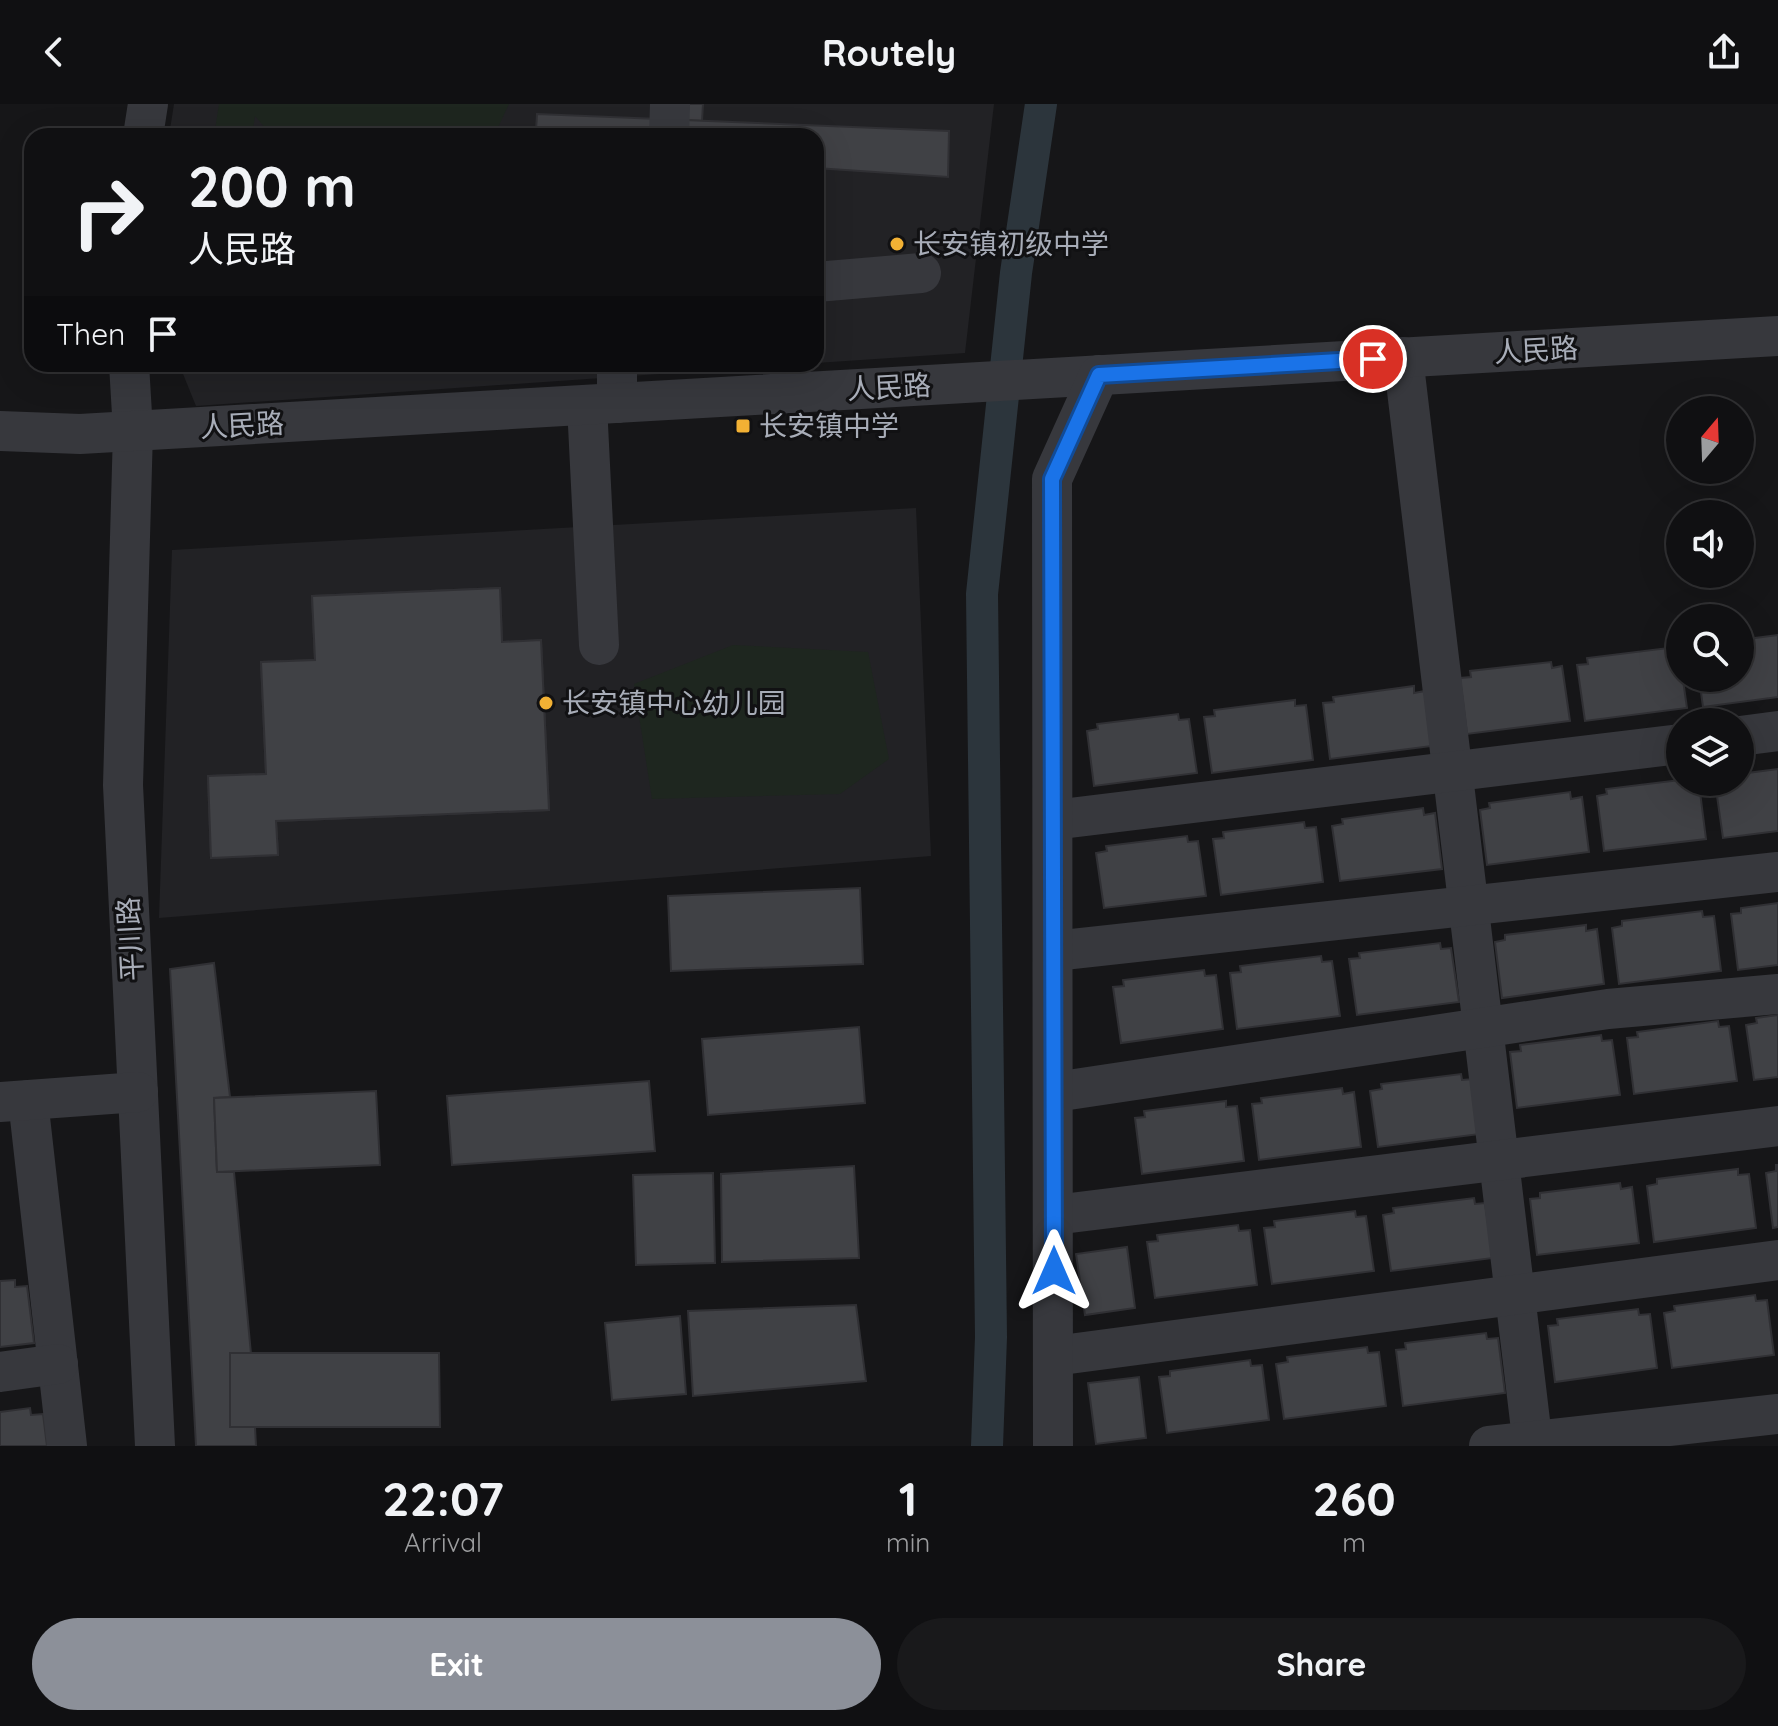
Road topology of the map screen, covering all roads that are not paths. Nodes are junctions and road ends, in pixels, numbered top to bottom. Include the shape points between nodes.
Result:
1 (148, 104) edge
2 (670, 104) edge
3 (144, 128) edge
4 (669, 128) edge
5 (921, 273) dead end
6 (824, 281) edge
7 (1778, 336) edge
8 (1403, 357) junction
9 (129, 372) edge
10 (614, 372) edge
11 (1089, 376) junction
12 (602, 404) junction
13 (0, 431) edge
14 (133, 431) junction
15 (599, 645) dead end
16 (1778, 731) edge
17 (1754, 734) edge
18 (1666, 746) edge
19 (1452, 771) junction
20 (1053, 820) junction
21 (1778, 872) edge
22 (1468, 905) junction
23 (1054, 951) junction
24 (1778, 994) edge
25 (1483, 1028) junction
26 (138, 1092) junction
27 (1055, 1092) junction
28 (14, 1101) edge
29 (1778, 1126) edge
30 (1499, 1161) junction
31 (1054, 1215) junction
32 (1778, 1260) edge
33 (1515, 1295) junction
34 (1054, 1356) junction
35 (58, 1364) junction
36 (0, 1372) edge
37 (1778, 1414) edge
38 (1532, 1444) edge
39 (67, 1446) edge
40 (155, 1446) edge
41 (1053, 1446) edge
42 (1489, 1446) edge

1 - 3 street
2 - 4 street
5 - 6 street
7 - 8 street, 人民路
8 - 11 street, 人民路
8 - 19 street
9 - 14 street, 平川路
10 - 12 street
11 - 12 street, 人民路
11 - 20 street via 1052,479
12 - 14 street, 人民路
12 - 15 street
13 - 14 street, 人民路
14 - 26 street, 平川路 via 123,785
16 - 17 street
18 - 19 street
19 - 20 street
19 - 22 street
20 - 23 street
21 - 22 street
22 - 23 street
22 - 25 street
23 - 27 street
24 - 25 street via 1608,1009
25 - 27 street
25 - 30 street
26 - 28 street
26 - 40 street, 平川路
27 - 31 street
28 - 35 street
29 - 30 street
30 - 31 street
30 - 33 street
31 - 34 street
32 - 33 street
33 - 34 street
33 - 38 street
34 - 41 street
35 - 36 street
35 - 39 street
37 - 38 street
38 - 42 street

